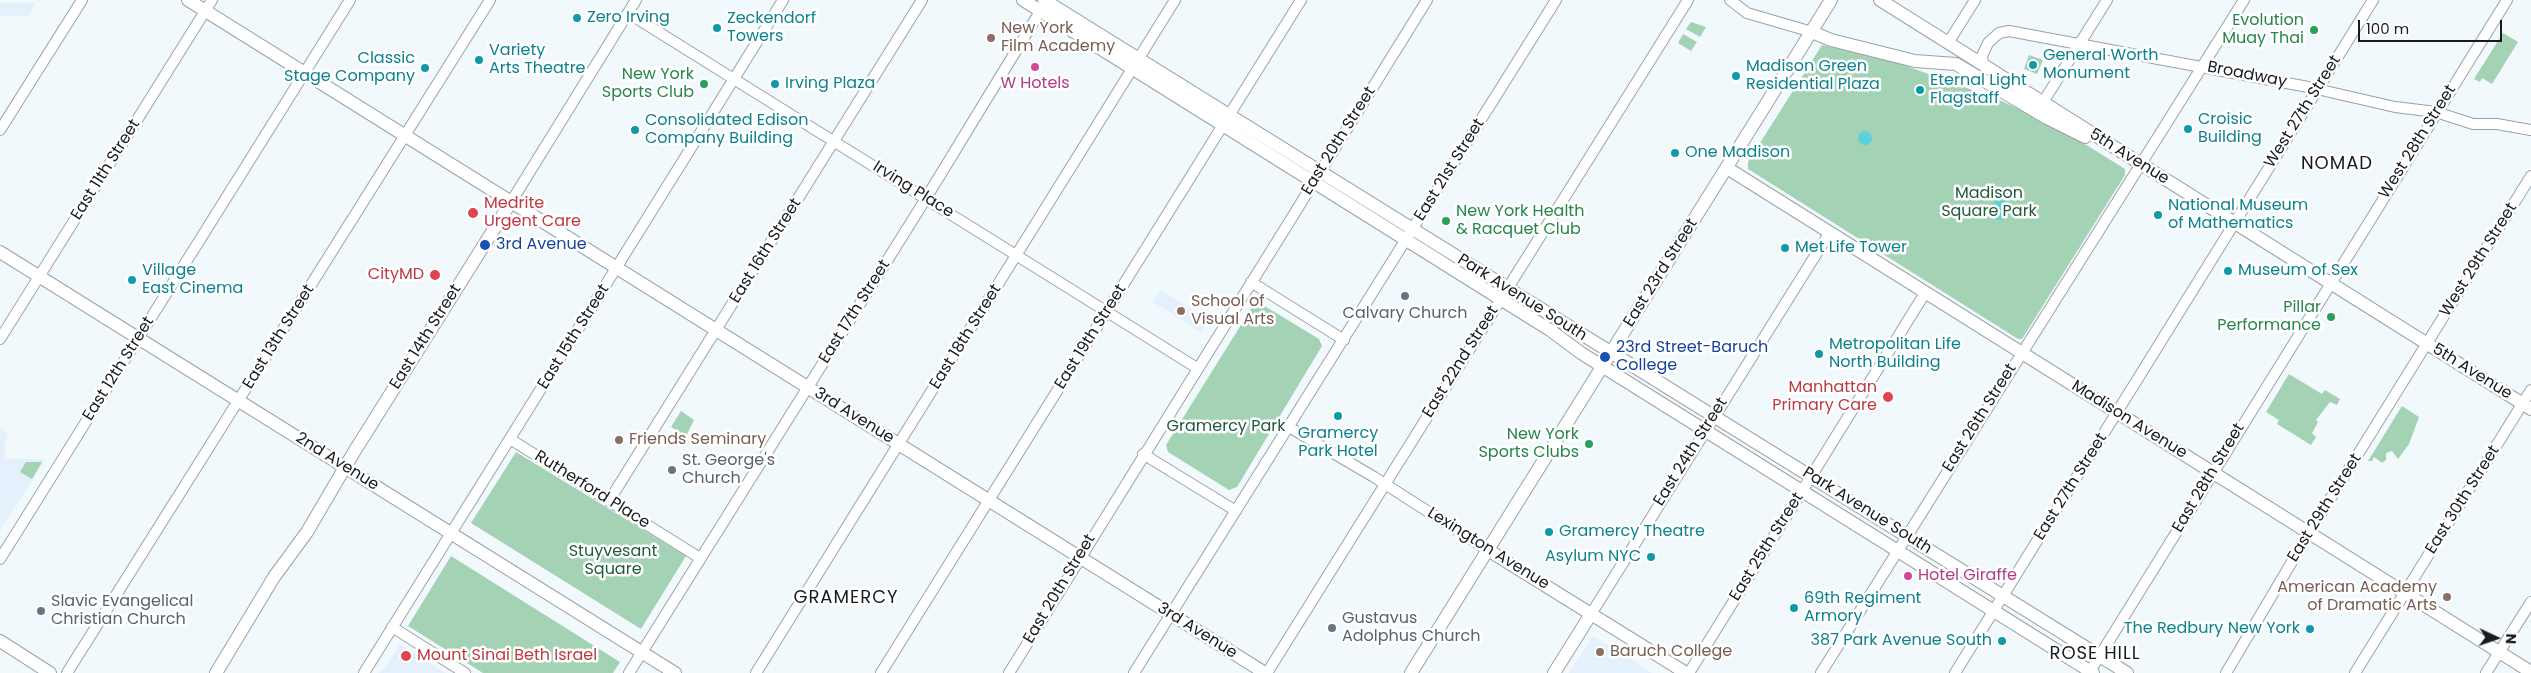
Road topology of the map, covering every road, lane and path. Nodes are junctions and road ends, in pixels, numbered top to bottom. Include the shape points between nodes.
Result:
1 (82, 0) edge
2 (188, 0) edge
3 (350, 0) edge
4 (490, 0) edge
5 (636, 0) edge
6 (783, 0) edge
7 (922, 0) edge
8 (1023, 0) edge
9 (1175, 0) edge
10 (1301, 0) edge
11 (1427, 0) edge
12 (1556, 0) edge
13 (1688, 0) edge
14 (1730, 0) edge
15 (1831, 0) edge
16 (1880, 0) edge
17 (1975, 0) edge
18 (2107, 0) edge
19 (2244, 0) edge
20 (2373, 0) edge
21 (2507, 0) edge
22 (1044, 3) edge
23 (208, 6) edge
24 (628, 13) junction
25 (1812, 32) junction
26 (1948, 43) junction
27 (2080, 43) junction
28 (1136, 64) junction
29 (1983, 65) junction
30 (2203, 66) junction
31 (304, 73) junction
32 (734, 79) junction
33 (2317, 89) junction
34 (2040, 107) junction
35 (2436, 112) junction
36 (1226, 120) junction
37 (0, 130) edge
38 (2531, 130) edge
39 (405, 136) junction
40 (834, 141) junction
41 (2140, 165) junction
42 (1727, 168) junction
43 (2531, 176) edge
44 (1317, 177) junction
45 (926, 198) junction
46 (511, 202) junction
47 (2235, 224) junction
48 (1830, 232) junction
49 (1409, 235) junction
50 (0, 252) edge
51 (1016, 255) junction
52 (617, 268) junction
53 (40, 276) junction
54 (1251, 282) junction
55 (2330, 283) junction
56 (1925, 293) junction
57 (1504, 294) junction
58 (1107, 312) junction
59 (716, 330) junction
60 (138, 338) junction
61 (0, 339) edge
62 (1344, 340) junction
63 (2426, 344) junction
64 (2020, 353) junction
65 (1611, 354) junction
66 (1603, 367) junction
67 (1197, 368) junction
68 (808, 387) junction
69 (2531, 390) edge
70 (239, 401) junction
71 (2527, 407) edge
72 (2117, 413) junction
73 (1713, 417) junction
74 (1289, 427) junction
75 (1705, 430) junction
76 (510, 439) junction
77 (899, 444) junction
78 (1143, 454) junction
79 (345, 467) junction
80 (2212, 473) junction
81 (1811, 476) junction
82 (1385, 484) junction
83 (1802, 491) junction
84 (989, 500) junction
85 (609, 501) junction
86 (1236, 511) junction
87 (451, 533) junction
88 (2309, 533) junction
89 (1907, 536) junction
90 (1488, 550) junction
91 (1898, 551) junction
92 (700, 558) junction
93 (1080, 558) junction
94 (0, 559) edge
95 (2405, 593) junction
96 (2003, 596) junction
97 (2531, 602) edge
98 (1994, 611) junction
99 (1171, 614) junction
100 (1591, 614) junction
101 (392, 627) junction
102 (0, 641) edge
103 (642, 652) junction
104 (2500, 652) junction
105 (2099, 656) junction
106 (2091, 672) edge
107 (2531, 672) edge
108 (50, 673) edge
109 (66, 673) edge
110 (216, 673) edge
111 (364, 673) edge
112 (465, 673) edge
113 (629, 673) edge
114 (675, 673) edge
115 (756, 673) edge
116 (881, 673) edge
117 (1009, 673) edge
118 (1134, 673) edge
119 (1266, 673) edge
120 (1411, 673) edge
121 (1554, 673) edge
122 (1687, 673) edge
123 (1821, 673) edge
124 (1955, 673) edge
125 (2127, 673) edge
126 (2226, 673) edge
127 (2355, 673) edge
128 (2486, 673) edge

1 - 37 street
2 - 23 main road, 3rd Avenue
3 - 31 street, East 12th Street
4 - 39 street, East 13th Street
5 - 24 street, East 14th Street
6 - 32 street, East 15th Street
7 - 40 street, East 16th Street
8 - 22 main road, Park Avenue South
9 - 28 street, East 18th Street
10 - 36 street, East 19th Street
11 - 44 street, East 20th Street
12 - 49 street, East 21st Street
13 - 57 street, East 22nd Street
14 - 25 street via 1747,13
15 - 25 main road, East 23rd Street
16 - 26 main road, 5th Avenue
17 - 26 street
18 - 27 street
19 - 30 street, East 26th Street
20 - 33 street, West 27th Street
21 - 35 street, West 28th Street
22 - 28 main road, Park Avenue South
22 - 45 street, East 17th Street
23 - 31 main road, 3rd Avenue
23 - 53 street, East 11th Street
24 - 32 street, Irving Place
24 - 46 street, East 14th Street
25 - 34 main road via 1896,57 1956,64
25 - 42 main road, East 23rd Street
26 - 29 main road, 5th Avenue
27 - 29 street, Broadway via 2002,32 1986,46
27 - 30 street, Broadway
27 - 34 street
28 - 36 main road, Park Avenue South
28 - 51 street, East 18th Street
29 - 34 main road, 5th Avenue
30 - 33 street, Broadway
30 - 41 street, East 26th Street
31 - 39 main road, 3rd Avenue
31 - 60 street, East 12th Street
32 - 40 street, Irving Place
32 - 52 street, East 15th Street
33 - 35 street, Broadway via 2394,107
33 - 47 street, West 27th Street
34 - 41 main road, 5th Avenue
35 - 38 street, Broadway via 2474,124
35 - 55 street, West 28th Street
36 - 44 main road, Park Avenue South
36 - 58 street, East 19th Street
39 - 46 main road, 3rd Avenue
39 - 70 street, East 13th Street
40 - 45 street, Irving Place
40 - 59 street, East 16th Street
41 - 47 main road, 5th Avenue
41 - 64 street, East 26th Street
42 - 48 main road, Madison Avenue
42 - 65 main road, East 23rd Street
43 - 63 street, West 29th Street
44 - 49 main road, Park Avenue South
44 - 54 street, East 20th Street
45 - 51 street, Irving Place
45 - 68 street, East 17th Street
46 - 52 main road, 3rd Avenue
46 - 79 main road, East 14th Street
47 - 55 main road, 5th Avenue
47 - 72 street, East 27th Street
48 - 56 main road, Madison Avenue
48 - 73 street, East 24th Street
49 - 57 main road, Park Avenue South
49 - 62 street, East 21st Street
50 - 53 main road, 2nd Avenue
51 - 58 street, Irving Place
51 - 77 street, East 18th Street
52 - 59 main road, 3rd Avenue
52 - 76 street, East 15th Street
53 - 60 main road, 2nd Avenue
53 - 61 street, East 11th Street
54 - 62 street
54 - 67 street, East 20th Street
55 - 63 main road, 5th Avenue
55 - 80 street, East 28th Street
56 - 64 main road, Madison Avenue
56 - 81 street, East 25th Street
57 - 65 main road, Park Avenue South
57 - 66 main road, Park Avenue South
57 - 82 street, East 22nd Street
58 - 67 street, Irving Place
58 - 84 street, East 19th Street
59 - 68 main road, 3rd Avenue
59 - 85 street, East 16th Street
60 - 70 main road, 2nd Avenue
60 - 94 street, East 12th Street
62 - 74 street, East 21st Street
63 - 71 main road, 5th Avenue
63 - 88 street, East 29th Street
64 - 72 main road, Madison Avenue
64 - 89 street, East 26th Street
65 - 66 main road, East 23rd Street
65 - 73 main road, Park Avenue South
66 - 75 main road, Park Avenue South
66 - 90 main road, East 23rd Street
67 - 78 street, East 20th Street
68 - 77 main road, 3rd Avenue
68 - 92 street, East 17th Street
69 - 71 street, East 30th Street
70 - 79 main road, 2nd Avenue
70 - 109 street, East 13th Street
71 - 95 street, East 30th Street
72 - 80 main road, Madison Avenue
72 - 96 street, East 27th Street
73 - 75 street, East 24th Street
73 - 81 main road, Park Avenue South
74 - 82 street, Lexington Avenue
74 - 86 street, East 21st Street
75 - 83 main road, Park Avenue South
75 - 100 street, East 24th Street
76 - 85 street, Rutherford Place
76 - 87 street, East 15th Street
77 - 84 main road, 3rd Avenue
77 - 115 street, East 18th Street
78 - 86 street
78 - 93 street, East 20th Street
79 - 87 main road, 2nd Avenue
79 - 110 main road, East 14th Street
80 - 88 main road, Madison Avenue
80 - 105 street, East 28th Street
81 - 83 street, East 25th Street
81 - 89 main road, Park Avenue South
82 - 90 street, Lexington Avenue
82 - 119 street, East 22nd Street
83 - 91 main road, Park Avenue South
83 - 122 street, East 25th Street
84 - 93 main road, 3rd Avenue
84 - 116 street, East 19th Street
85 - 92 street, Rutherford Place
86 - 99 street, East 21st Street
87 - 101 street, East 15th Street
87 - 103 main road, 2nd Avenue
88 - 95 main road, Madison Avenue
88 - 126 street, East 29th Street
89 - 91 street, East 26th Street
89 - 96 main road, Park Avenue South
90 - 100 main road, Lexington Avenue
90 - 120 main road, East 23rd Street
91 - 98 main road, Park Avenue South
91 - 123 street, East 26th Street
92 - 103 street, East 17th Street
93 - 99 main road, 3rd Avenue
93 - 117 street, East 20th Street
95 - 104 main road, Madison Avenue
95 - 127 street, East 30th Street
96 - 98 street, East 27th Street
96 - 105 main road, Park Avenue South
97 - 104 street
98 - 106 main road, Park Avenue South
98 - 124 street, East 27th Street
99 - 118 street
99 - 119 main road, 3rd Avenue
100 - 121 main road, East 24th Street
100 - 122 main road, Lexington Avenue
101 - 111 street, East 15th Street
101 - 112 street
102 - 108 main road
103 - 113 street, East 17th Street
103 - 114 main road, 2nd Avenue
104 - 107 main road, Madison Avenue
104 - 128 street
105 - 106 street, East 28th Street
105 - 125 main road, Park Avenue South

